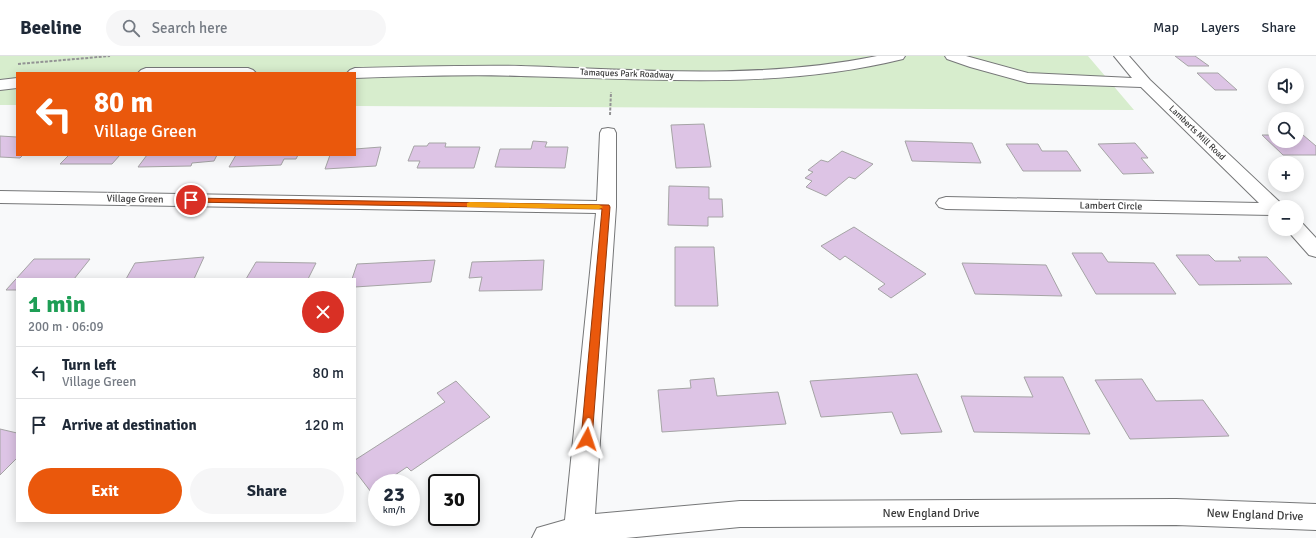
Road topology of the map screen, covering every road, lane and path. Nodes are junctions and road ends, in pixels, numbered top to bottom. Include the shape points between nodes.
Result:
1 (110, 56) edge
2 (898, 56) edge
3 (952, 56) edge
4 (1121, 56) edge
5 (12, 64) dead end
6 (356, 74) edge
7 (611, 74) junction
8 (1145, 82) junction
9 (16, 83) edge
10 (0, 85) edge
11 (608, 133) joint
12 (0, 197) edge
13 (1268, 201) edge
14 (946, 203) dead end
15 (606, 207) junction
16 (1268, 208) edge
17 (1303, 236) edge
18 (1316, 250) edge
19 (1316, 517) edge
20 (579, 531) junction
21 (547, 538) edge

1 - 5 path
2 - 7 street, Tamaques Park Roadway via 872,63 766,74
3 - 8 street via 1028,78
4 - 8 street, Lamberts Mill Road
6 - 7 street, Tamaques Park Roadway via 520,70
7 - 11 path
8 - 13 street, Lamberts Mill Road
9 - 10 street
11 - 15 street
12 - 15 street, Village Green
14 - 16 street, Lambert Circle
15 - 20 street
17 - 18 street
19 - 20 street, New England Drive via 1176,512 740,514
20 - 21 street, New England Drive

